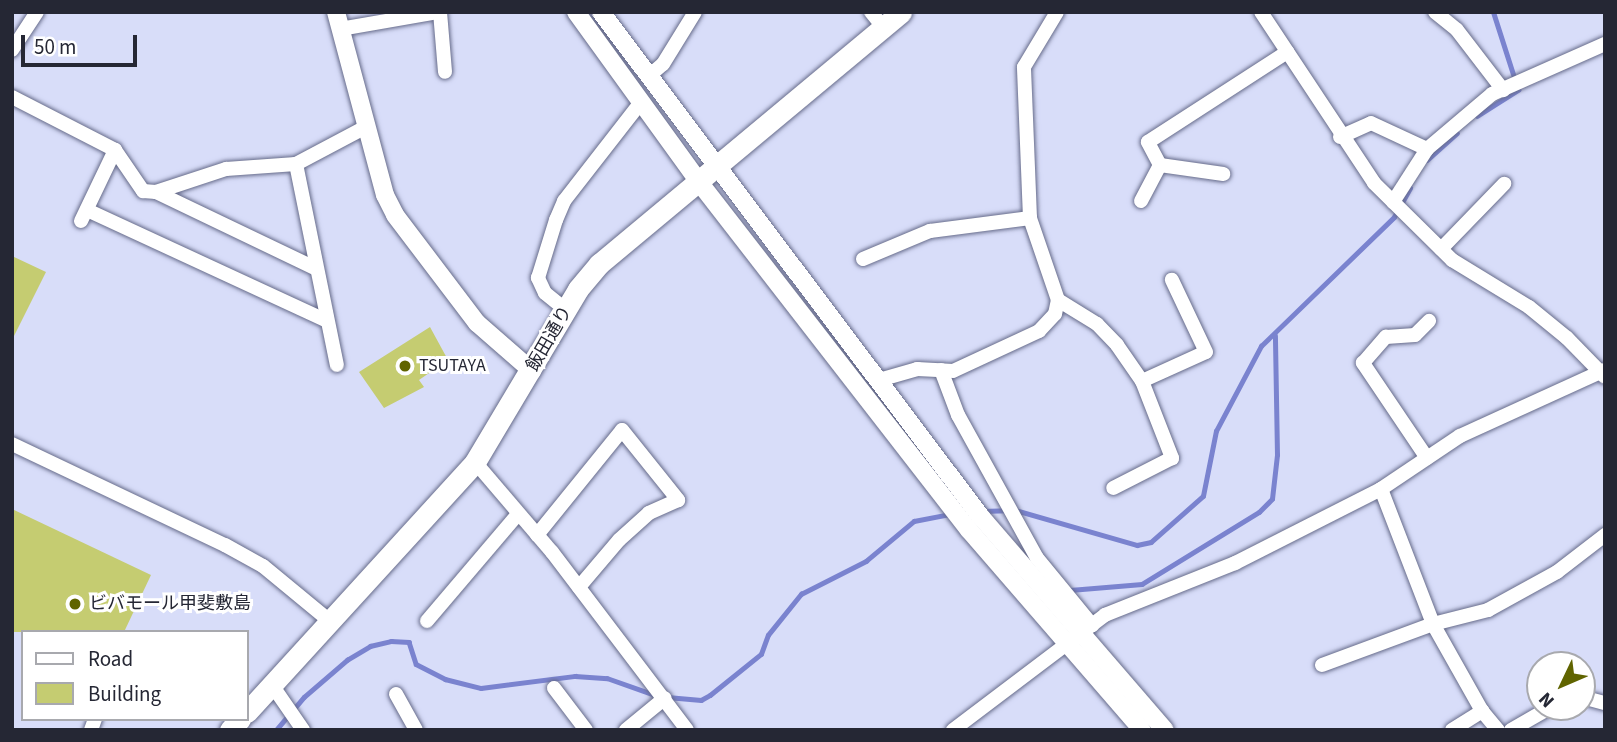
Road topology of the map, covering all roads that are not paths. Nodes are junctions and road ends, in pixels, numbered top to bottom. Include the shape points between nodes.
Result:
1 (37, 12) edge
2 (439, 12) edge
3 (576, 12) edge
4 (601, 12) edge
5 (695, 12) edge
6 (901, 12) edge
7 (1057, 12) edge
8 (1261, 12) edge
9 (1435, 12) edge
10 (877, 19) edge
11 (338, 20) edge
12 (1605, 44) edge
13 (12, 50) edge
14 (1287, 52) junction
15 (445, 72) dead end
16 (649, 76) junction
17 (1503, 89) junction
18 (12, 97) edge
19 (641, 102) junction
20 (366, 127) junction
21 (1340, 137) junction
22 (1427, 149) junction
23 (115, 150) junction
24 (296, 163) junction
25 (1160, 165) junction
26 (717, 166) junction
27 (1223, 174) dead end
28 (699, 182) junction
29 (1504, 184) dead end
30 (156, 192) junction
31 (1141, 201) dead end
32 (1393, 202) junction
33 (1030, 218) junction
34 (1441, 249) junction
35 (863, 259) dead end
36 (317, 269) junction
37 (1172, 280) dead end
38 (1058, 300) junction
39 (566, 310) junction
40 (327, 321) junction
41 (1429, 321) dead end
42 (337, 365) dead end
43 (532, 370) junction
44 (941, 370) junction
45 (1603, 373) edge
46 (879, 380) junction
47 (1142, 381) junction
48 (12, 444) edge
49 (1427, 458) junction
50 (475, 462) junction
51 (1113, 488) dead end
52 (1381, 489) junction
53 (518, 514) junction
54 (537, 535) junction
55 (1605, 535) edge
56 (579, 587) junction
57 (427, 621) dead end
58 (331, 622) junction
59 (1433, 624) junction
60 (1080, 635) junction
61 (1322, 665) dead end
62 (272, 685) junction
63 (554, 688) dead end
64 (396, 694) dead end
65 (665, 698) junction
66 (248, 711) edge
67 (1482, 711) junction
68 (1527, 721) edge
69 (303, 730) edge
70 (416, 730) edge
71 (586, 730) edge
72 (626, 730) edge
73 (687, 730) edge
74 (953, 730) edge
75 (1142, 730) edge
76 (1165, 730) edge
77 (1452, 730) edge
78 (1498, 730) edge
79 (1511, 730) edge

1 - 13 street
2 - 11 street
2 - 15 street
3 - 19 street
4 - 16 street
5 - 16 street via 663,64
6 - 10 main road, 飯田通り
7 - 33 street via 1024,67
8 - 14 street
9 - 17 street via 1457,30
10 - 26 main road, 飯田通り
11 - 20 street
12 - 17 street
14 - 21 street
14 - 25 street via 1148,142
16 - 26 street
17 - 22 street
18 - 23 street
19 - 28 street
19 - 39 street via 564,201 556,220 538,278 545,293
20 - 24 street
20 - 43 street via 385,195 405,230 477,323
21 - 22 street via 1371,123
21 - 32 street
22 - 32 street
23 - 30 street via 143,191
23 - 40 street via 84,215
24 - 30 street via 226,169
24 - 36 street
25 - 27 street
25 - 31 street
26 - 28 main road, 飯田通り
26 - 46 street
28 - 39 main road, 飯田通り via 599,264
28 - 60 street via 969,530
29 - 34 street
30 - 36 street
32 - 34 street
33 - 35 street via 930,230
33 - 38 street
34 - 45 street via 1529,307
36 - 40 street
37 - 47 street via 1206,352
38 - 44 street via 1048,325 1039,331 953,371
38 - 47 street via 1097,324
39 - 43 main road, 飯田通り
40 - 42 street
41 - 49 street via 1415,335 1386,337 1363,363
43 - 50 main road, 飯田通り
44 - 46 street via 917,369
44 - 60 street via 958,415
45 - 49 street via 1471,431
46 - 60 street via 981,517
47 - 51 street via 1172,458
48 - 58 street via 263,566
49 - 52 street
50 - 53 street
50 - 58 main road, 飯田通り
52 - 59 street
52 - 60 street via 1235,564 1105,615
53 - 54 street
53 - 57 street
54 - 56 street
54 - 56 street via 622,430 678,499 649,513
55 - 59 street via 1518,595 1488,610
56 - 65 street
58 - 62 main road, 飯田通り
59 - 61 street
59 - 67 street
60 - 74 street
60 - 75 street
60 - 76 street
62 - 66 main road, 飯田通り
62 - 69 street
63 - 71 street
64 - 70 street
65 - 72 street
65 - 73 street
67 - 77 street
67 - 78 street
68 - 79 street

